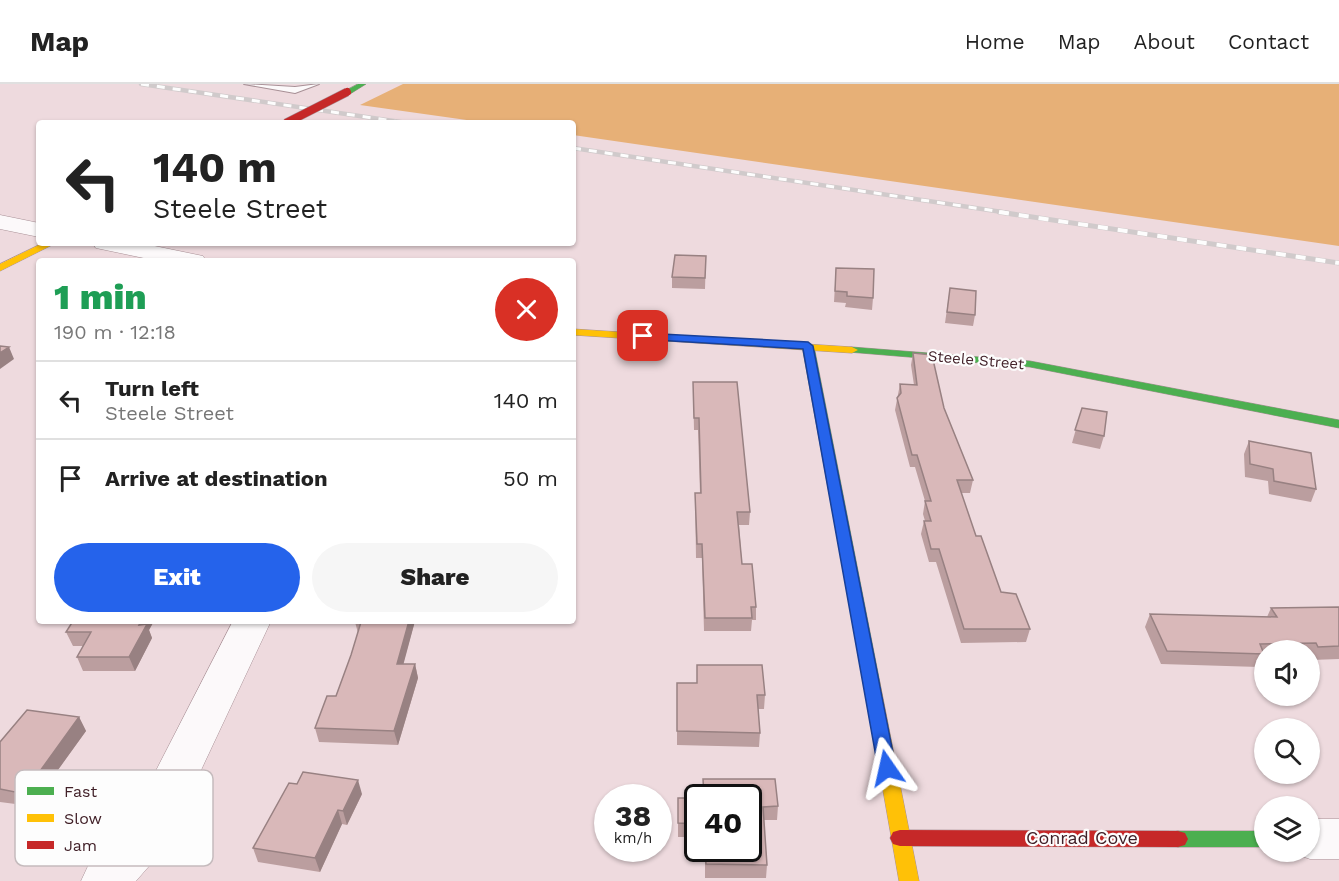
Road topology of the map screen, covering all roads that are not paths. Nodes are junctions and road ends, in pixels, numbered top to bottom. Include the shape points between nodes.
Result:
1 (249, 84) edge
2 (314, 84) edge
3 (363, 84) edge
4 (292, 120) edge
5 (0, 222) edge
6 (36, 229) edge
7 (45, 246) edge
8 (119, 246) edge
9 (179, 258) edge
10 (0, 268) edge
11 (576, 332) edge
12 (808, 346) junction
13 (1339, 424) edge
14 (251, 624) edge
15 (179, 770) edge
16 (900, 838) junction
17 (1254, 839) edge
18 (1320, 839) edge
19 (1339, 839) edge
20 (119, 866) edge
21 (105, 881) edge
22 (909, 881) edge

1 - 2 lane via 295,90
3 - 4 street, bridge
5 - 6 street
7 - 10 street
8 - 9 street
11 - 12 street, Steele Street
12 - 13 street, Steele Street via 1030,364
12 - 16 street
14 - 15 street
16 - 17 street, Conrad Cove
16 - 22 street
18 - 19 street
20 - 21 street

